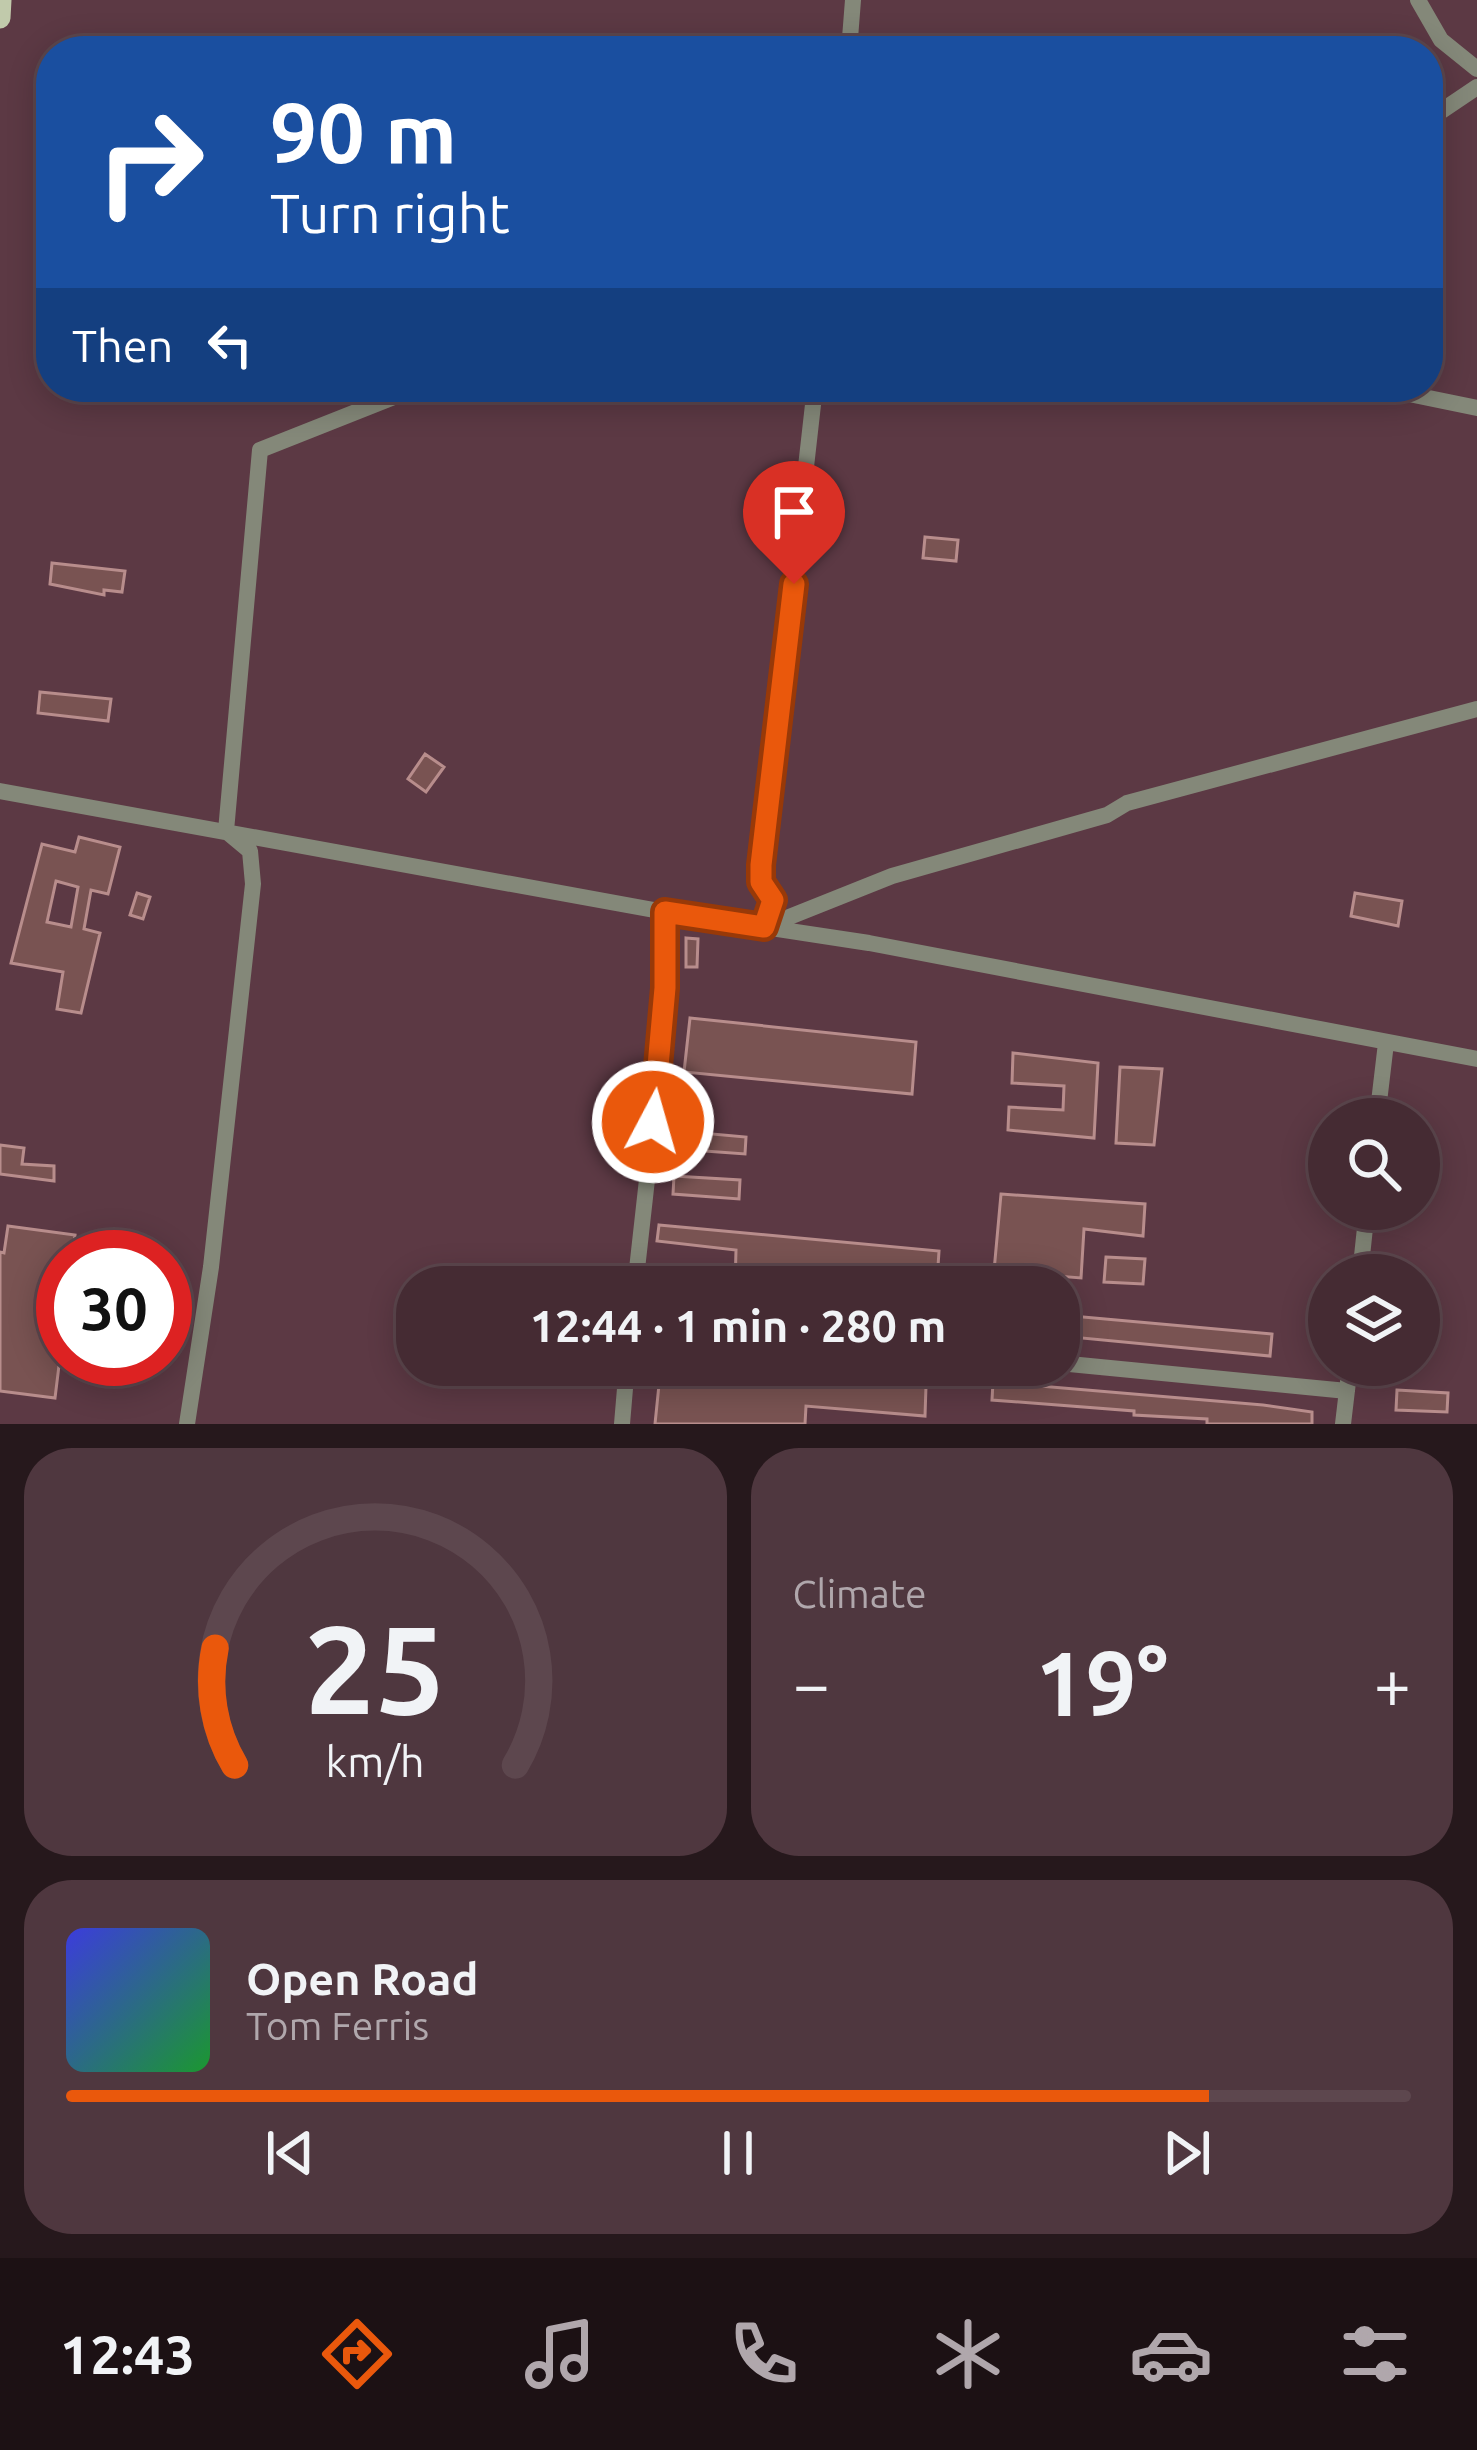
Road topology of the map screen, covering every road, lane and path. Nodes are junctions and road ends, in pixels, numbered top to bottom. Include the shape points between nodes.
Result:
1 (1, 0) edge
2 (853, 0) edge
3 (1418, 0) edge
4 (0, 18) edge
5 (850, 36) edge
6 (1439, 36) edge
7 (1443, 42) edge
8 (1477, 69) edge
9 (1477, 87) edge
10 (1443, 110) edge
11 (1443, 401) edge
12 (381, 402) edge
13 (813, 402) edge
14 (1477, 408) edge
15 (1477, 709) edge
16 (0, 790) edge
17 (226, 831) junction
18 (665, 912) junction
19 (764, 927) junction
20 (1386, 1043) junction
21 (1477, 1059) edge
22 (1379, 1098) edge
23 (637, 1266) edge
24 (1080, 1366) edge
25 (626, 1386) edge
26 (1348, 1386) edge
27 (1347, 1391) junction
28 (188, 1424) edge
29 (622, 1424) edge
30 (1343, 1424) edge

1 - 4 main road
2 - 5 street
3 - 6 street
7 - 8 street
9 - 10 street
11 - 14 street
12 - 17 street via 260,450
13 - 19 street via 761,865 773,900
15 - 19 street via 1127,803 892,876
16 - 17 street
17 - 18 street
17 - 28 street via 250,851 253,884
18 - 19 street
18 - 23 street
19 - 20 street
20 - 21 street
20 - 22 street
24 - 27 street
25 - 29 street
26 - 27 street
27 - 30 street

